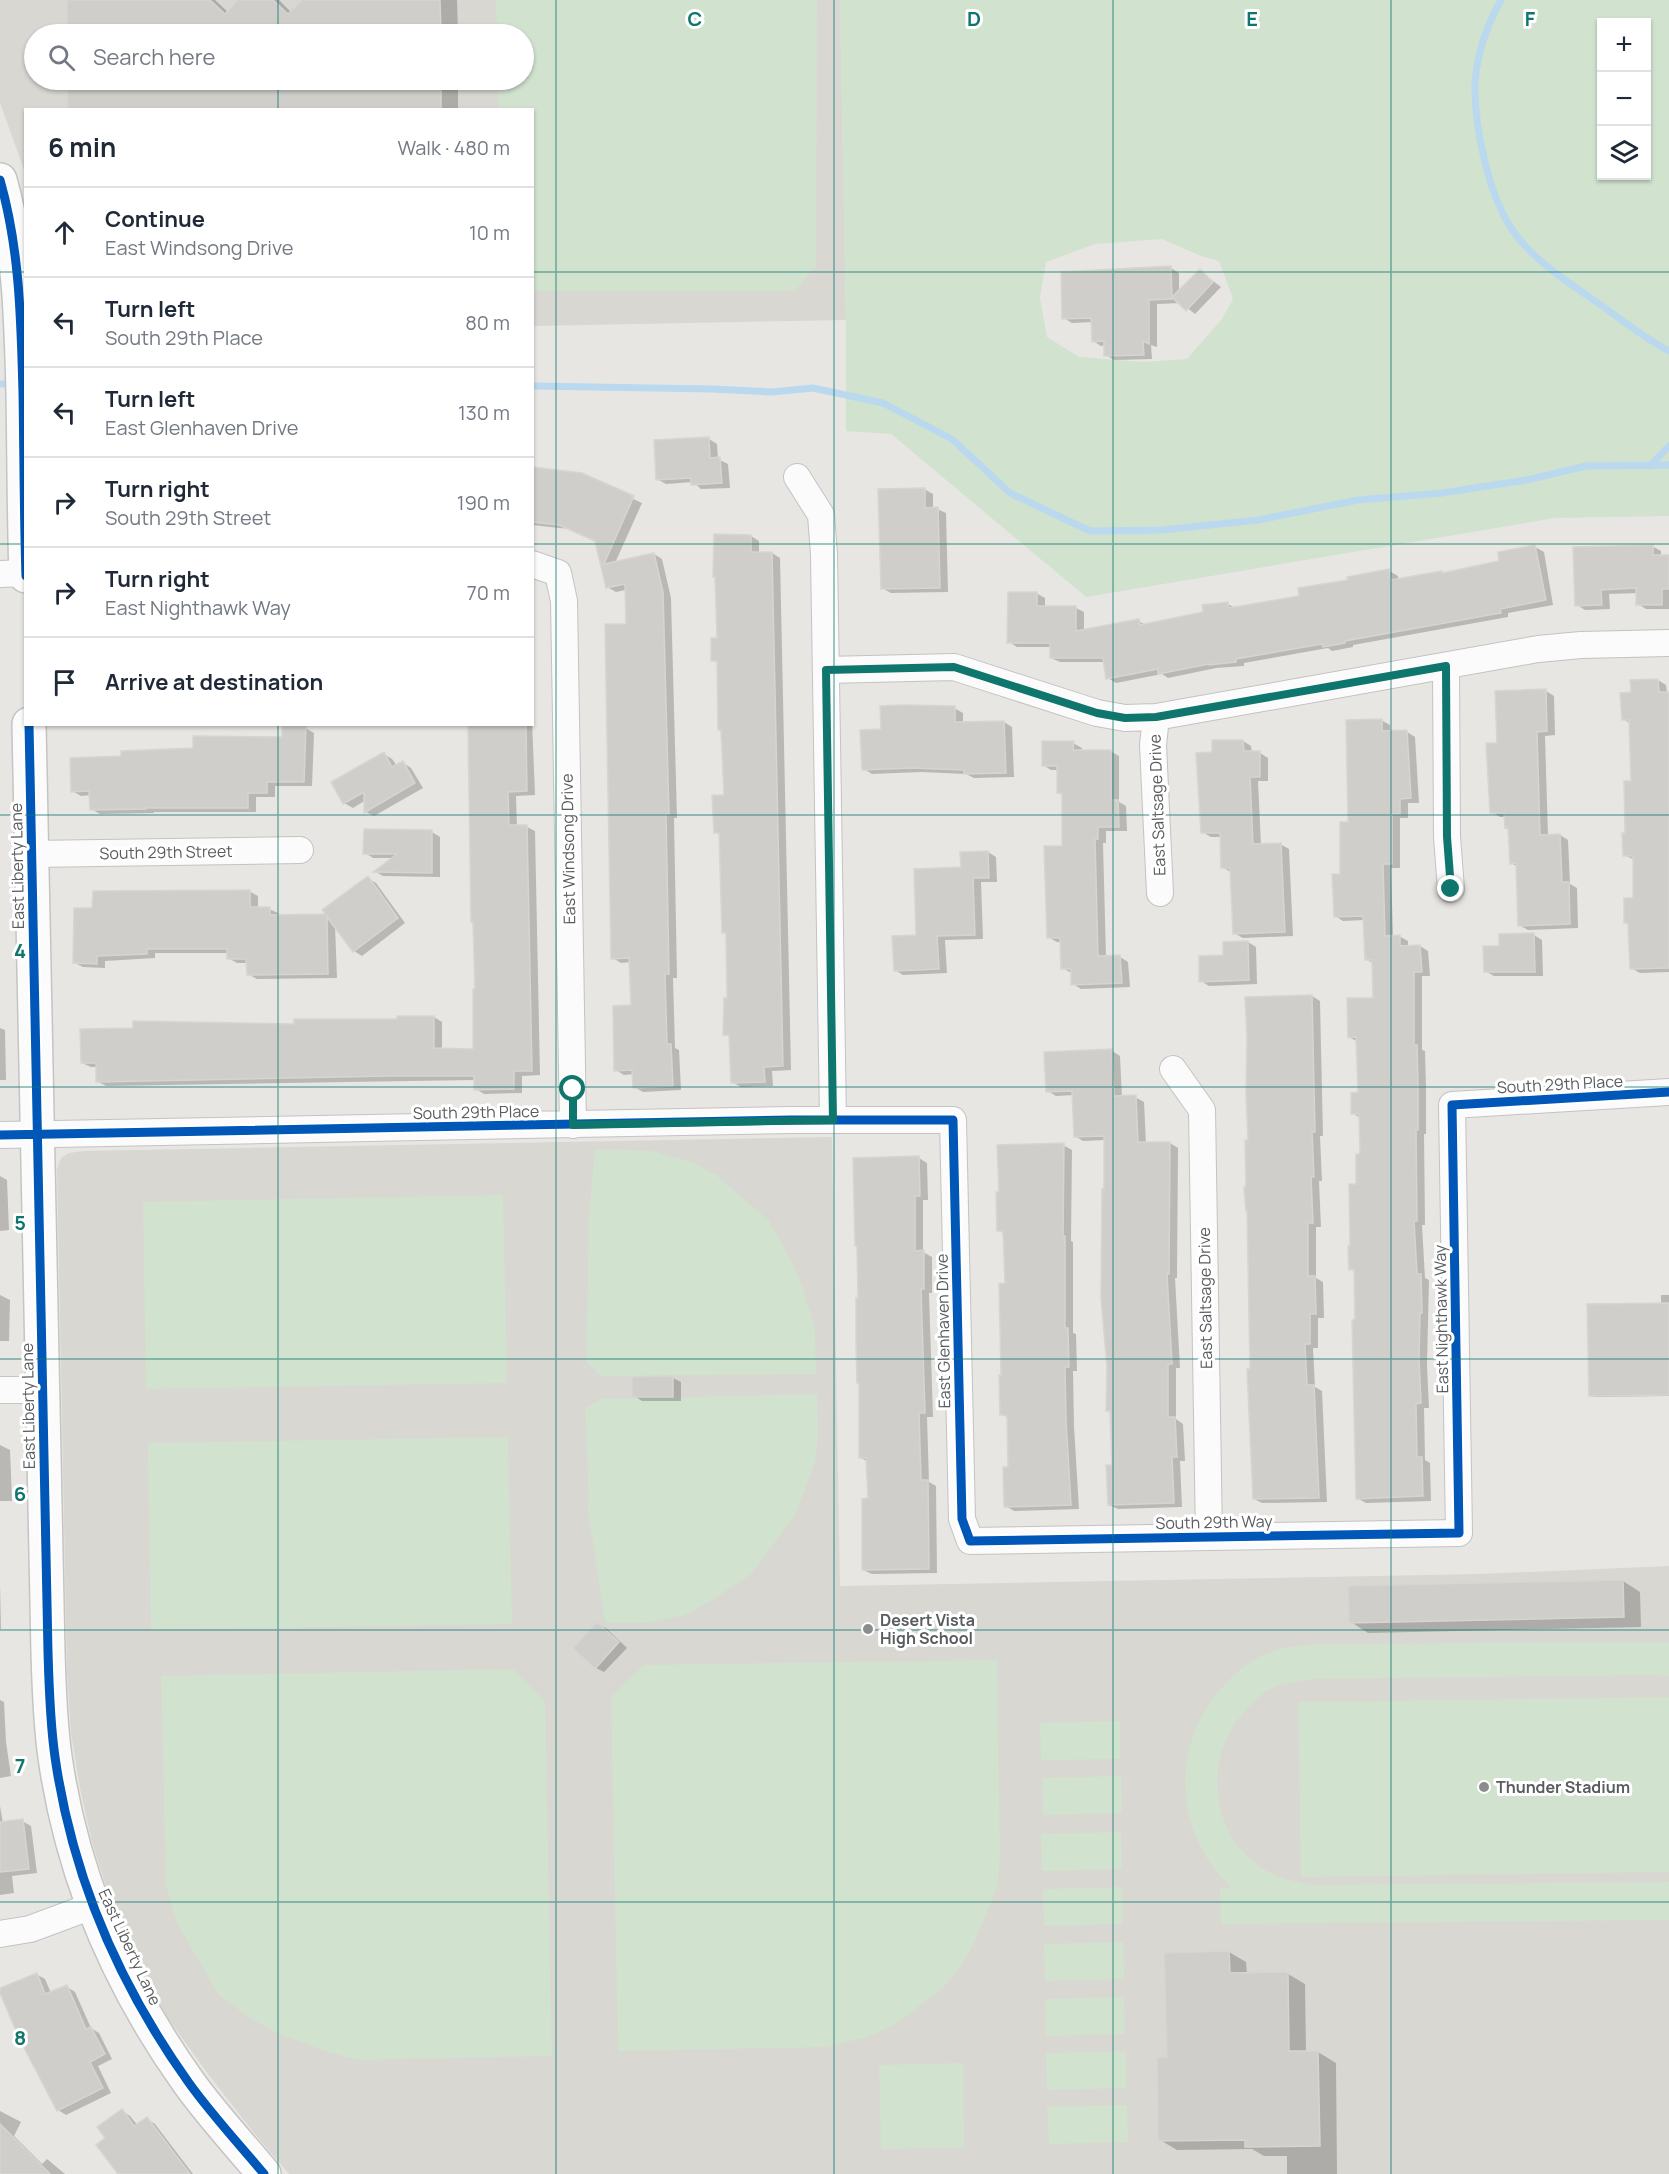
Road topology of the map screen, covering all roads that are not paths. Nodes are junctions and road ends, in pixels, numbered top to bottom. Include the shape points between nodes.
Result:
1 (0, 180) edge
2 (24, 469) edge
3 (797, 477) dead end
4 (534, 565) edge
5 (0, 574) edge
6 (24, 575) edge
7 (1669, 643) edge
8 (1446, 666) junction
9 (826, 670) junction
10 (1156, 717) junction
11 (29, 726) edge
12 (300, 850) dead end
13 (32, 854) junction
14 (1451, 889) dead end
15 (1160, 893) dead end
16 (1173, 1069) dead end
17 (1669, 1092) edge
18 (1452, 1106) joint
19 (833, 1120) junction
20 (953, 1120) joint
21 (573, 1125) junction
22 (0, 1135) edge
23 (38, 1135) junction
24 (0, 1390) edge
25 (43, 1390) junction
26 (1459, 1533) joint
27 (1209, 1537) junction
28 (970, 1541) joint
29 (92, 1906) junction
30 (0, 1934) edge
31 (264, 2174) edge

1 - 2 street via 18,270
3 - 9 street via 821,515
4 - 21 street, East Windsong Drive via 558,573 564,601
5 - 6 street
7 - 8 street via 1538,649
8 - 10 street
8 - 14 street
9 - 10 street via 954,667 1097,713 1125,718
9 - 19 street
10 - 15 street, East Saltsage Drive via 1153,745
11 - 13 street, East Liberty Lane
12 - 13 street, South 29th Street
13 - 23 street, East Liberty Lane
16 - 27 street, East Saltsage Drive via 1202,1110
17 - 18 street, South 29th Place
18 - 26 street, East Nighthawk Way
19 - 20 street, South 29th Place
19 - 21 street, South 29th Place
20 - 28 street, East Glenhaven Drive via 962,1519
21 - 23 street, South 29th Place
22 - 23 street, South 29th Place
23 - 25 street, East Liberty Lane
24 - 25 street
25 - 29 street, East Liberty Lane via 53,1735 66,1818
26 - 27 street, South 29th Way
27 - 28 street, South 29th Way
29 - 30 street via 30,1929
29 - 31 street, East Liberty Lane via 144,2014 189,2083

